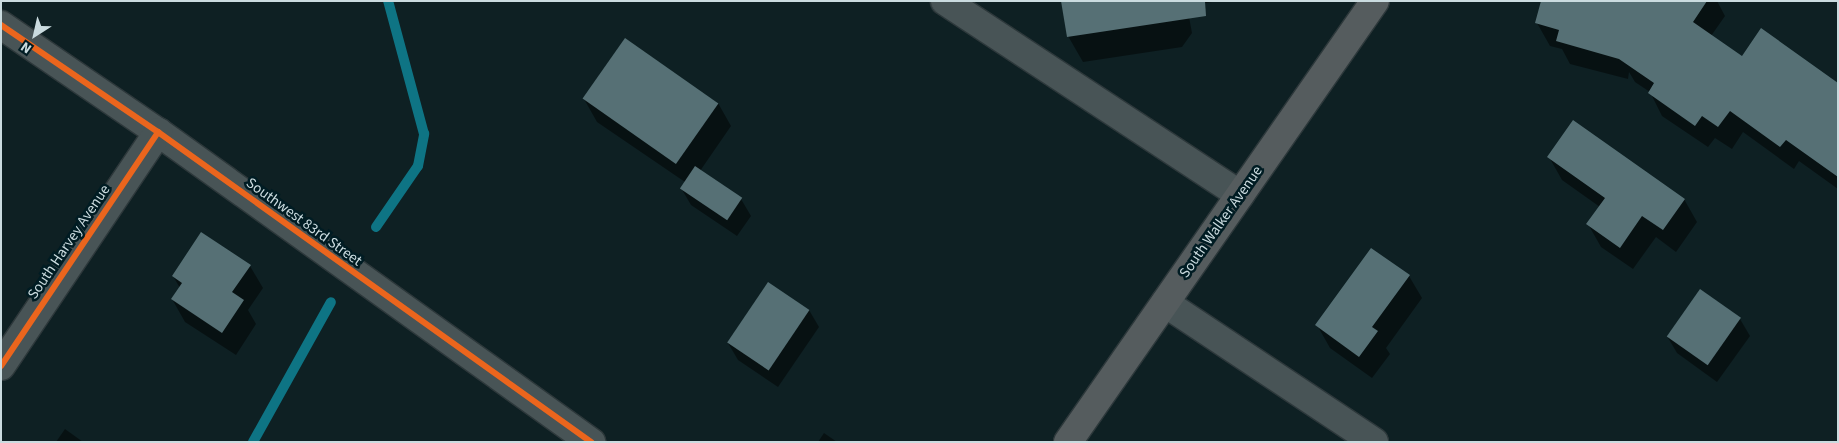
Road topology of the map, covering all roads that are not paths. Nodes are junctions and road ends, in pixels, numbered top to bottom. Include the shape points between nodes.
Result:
1 (945, 1) edge
2 (1375, 1) edge
3 (1, 25) edge
4 (158, 132) junction
5 (1240, 195) junction
6 (1165, 303) junction
7 (1, 366) edge
8 (580, 439) edge
9 (1068, 442) edge
10 (1374, 442) edge

1 - 5 street
2 - 5 main road, South Walker Avenue
3 - 4 street, Southwest 83rd Street
4 - 7 street, South Harvey Avenue
4 - 8 street, Southwest 83rd Street
5 - 6 main road, South Walker Avenue
6 - 9 main road, South Walker Avenue
6 - 10 street

